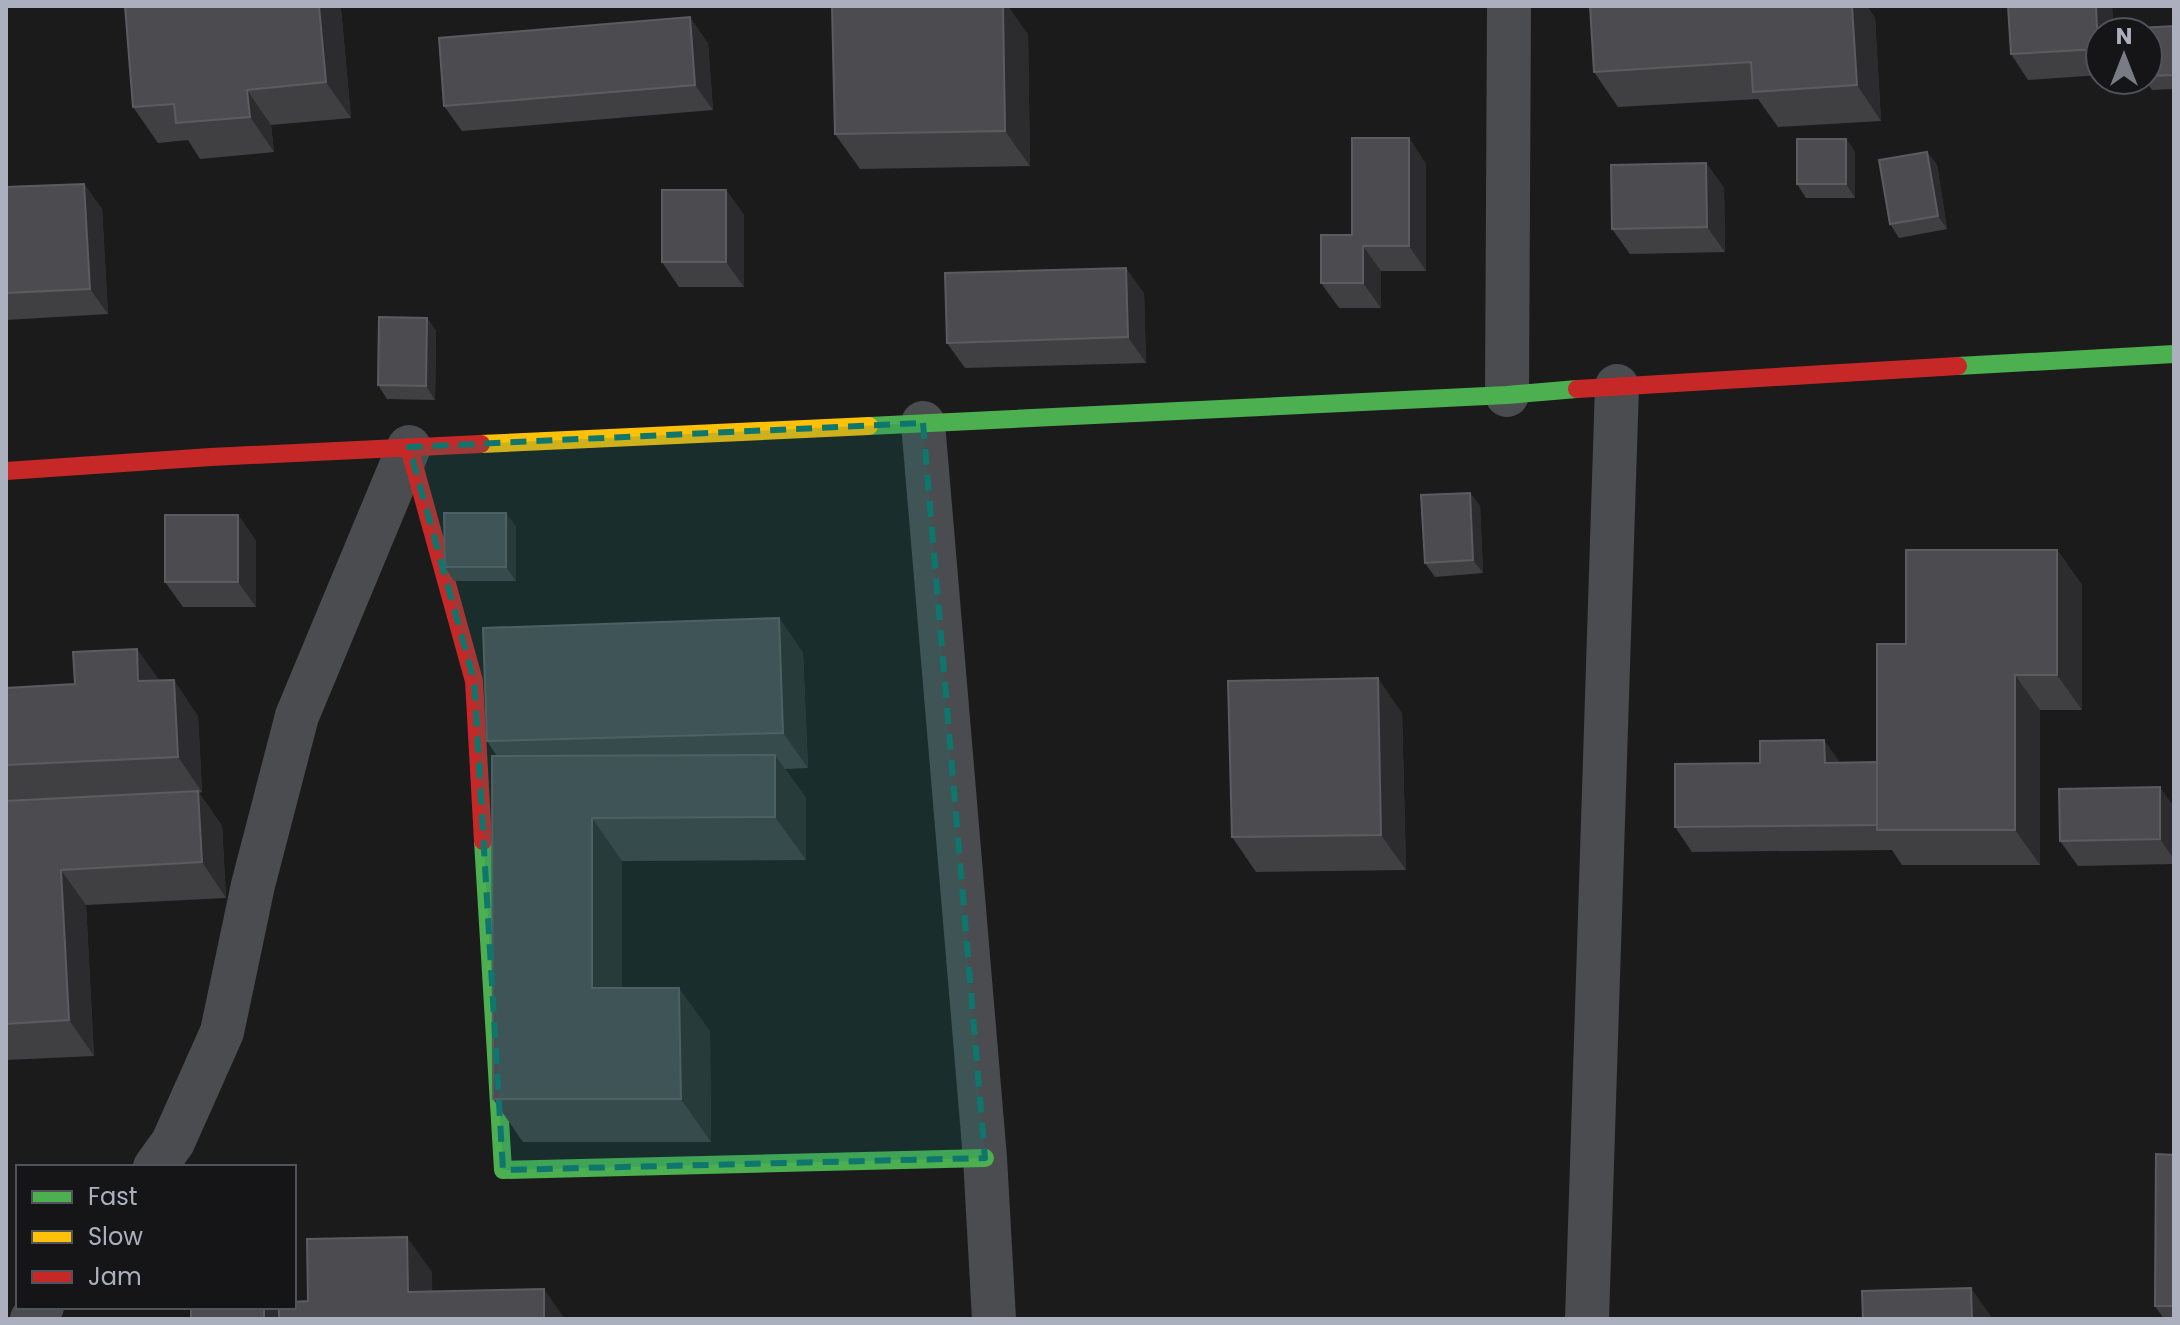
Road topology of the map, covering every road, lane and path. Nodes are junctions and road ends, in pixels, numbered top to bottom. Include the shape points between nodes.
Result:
1 (1509, 6) edge
2 (2174, 354) edge
3 (1617, 386) junction
4 (1507, 395) junction
5 (923, 423) junction
6 (409, 447) junction
7 (6, 471) edge
8 (985, 1158) junction
9 (156, 1165) edge
10 (994, 1319) edge
11 (1587, 1319) edge

1 - 4 street
2 - 3 street
3 - 4 street
3 - 11 street
4 - 5 street
5 - 6 street
5 - 8 street
6 - 7 street
6 - 8 street via 474,681 503,1170
6 - 9 street via 297,716 222,1032 173,1142
8 - 10 street

